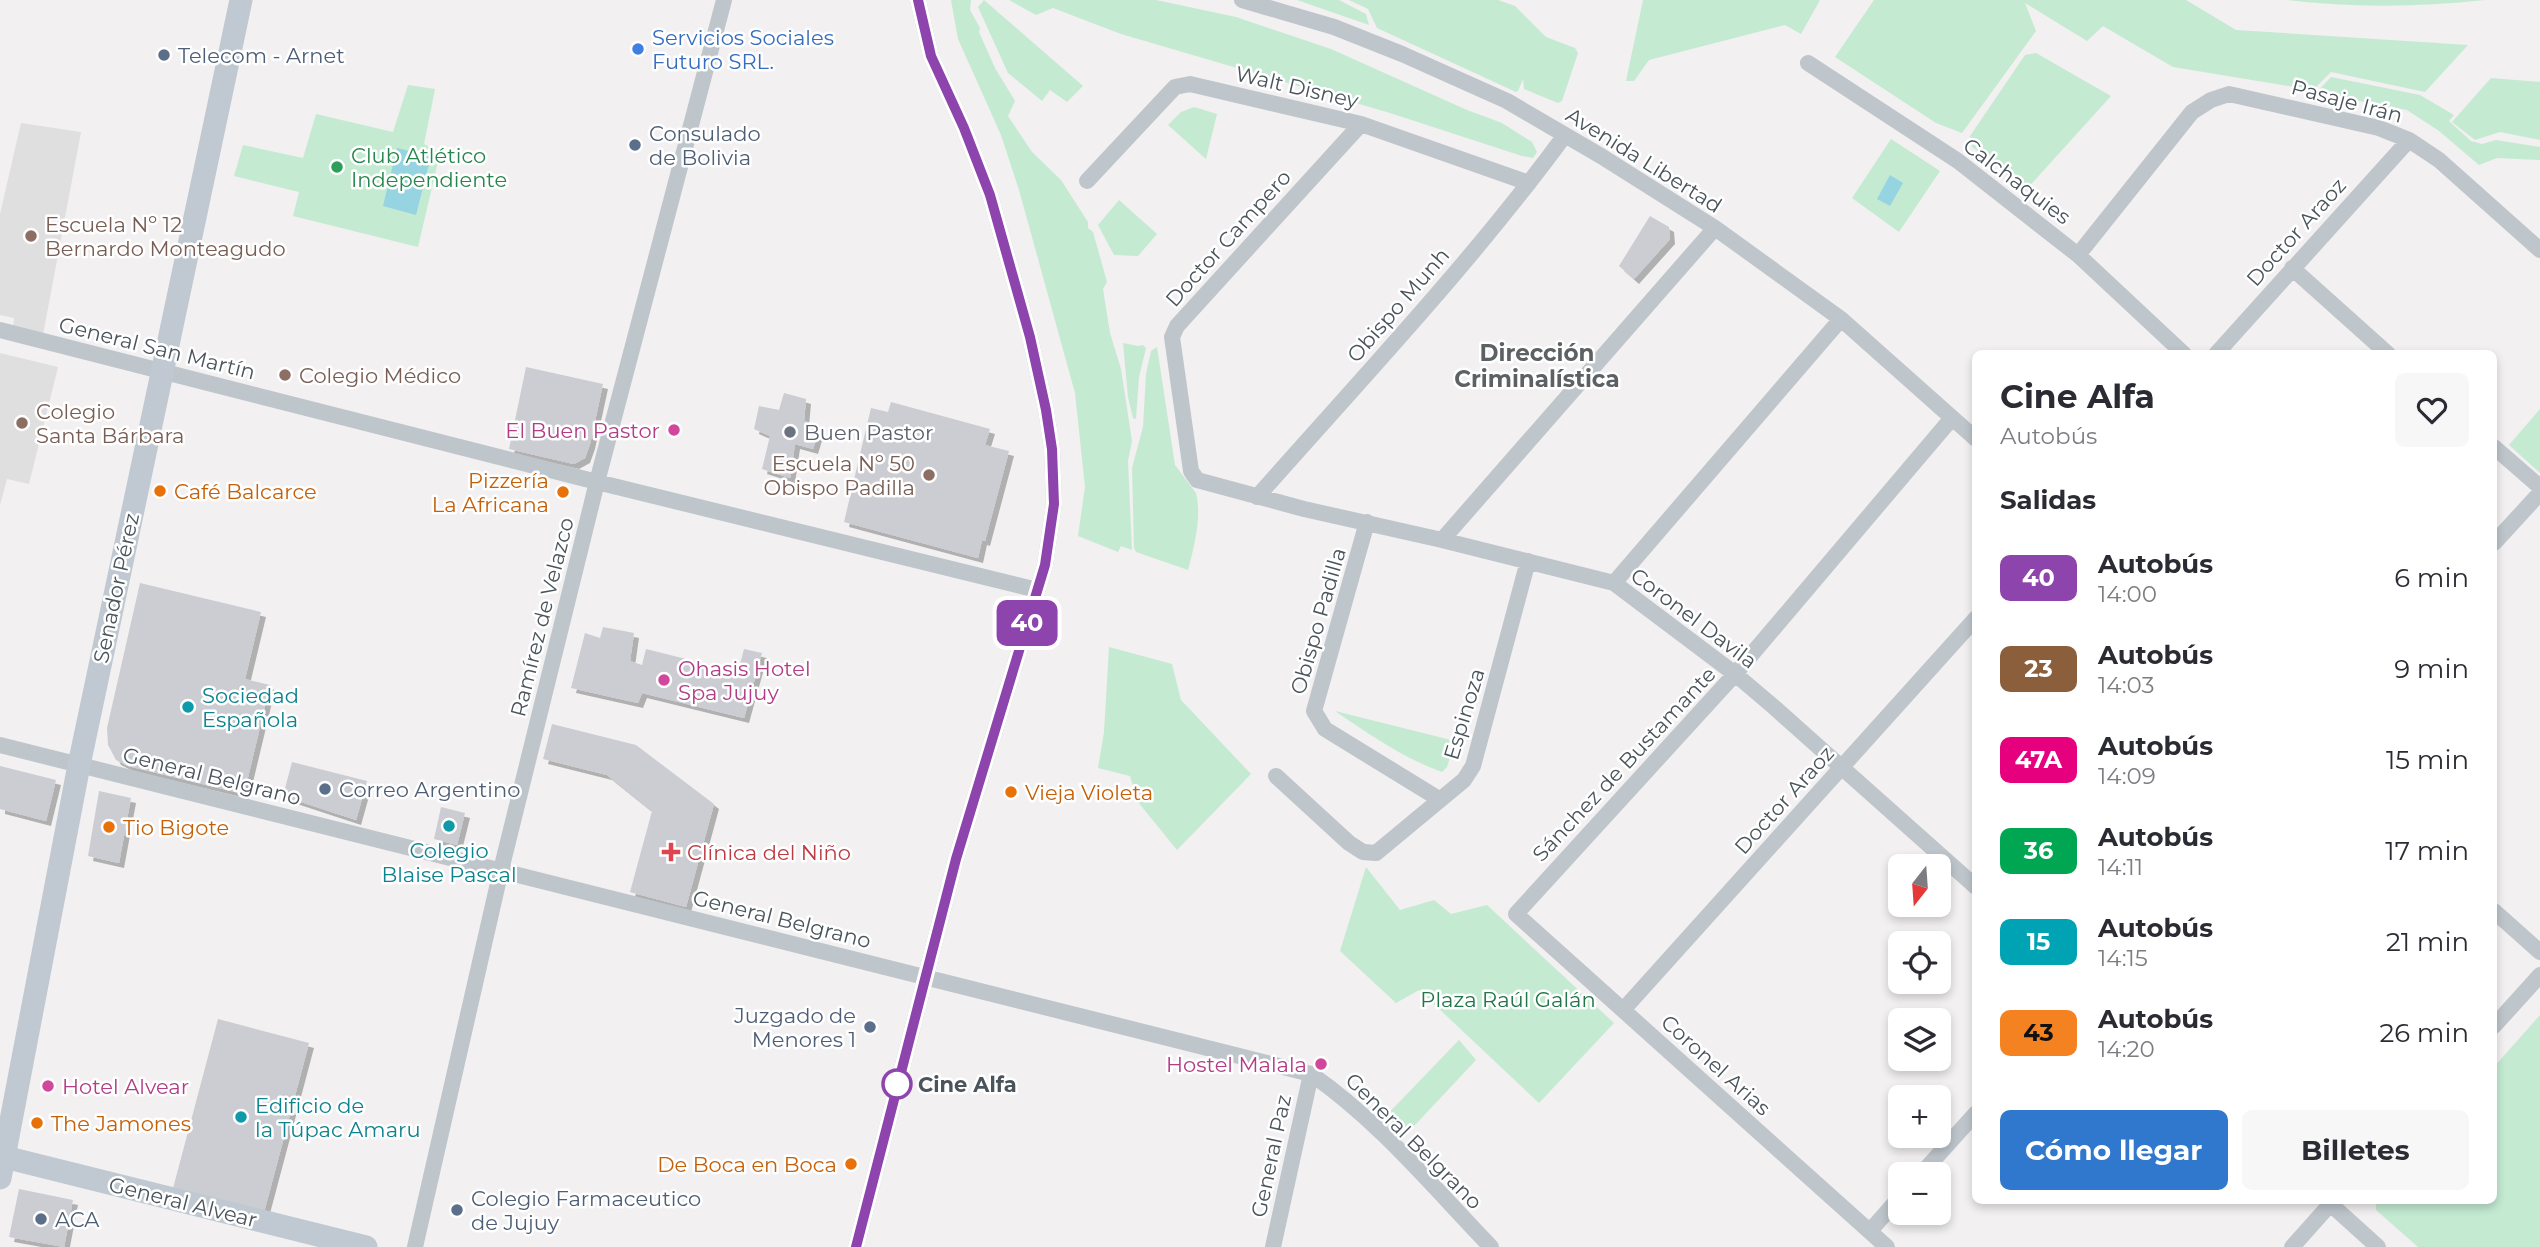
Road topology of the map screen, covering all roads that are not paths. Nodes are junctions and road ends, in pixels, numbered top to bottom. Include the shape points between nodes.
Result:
1 (241, 0) edge
2 (724, 0) edge
3 (918, 0) edge
4 (1242, 0) edge
5 (1808, 63) dead end
6 (1361, 124) junction
7 (1565, 135) junction
8 (2409, 140) junction
9 (1087, 181) dead end
10 (1529, 183) junction
11 (1715, 228) junction
12 (2540, 250) edge
13 (2078, 254) junction
14 (2292, 268) junction
15 (1841, 319) junction
16 (0, 330) edge
17 (2180, 350) edge
18 (2220, 350) edge
19 (2384, 350) edge
20 (162, 371) junction
21 (1952, 418) junction
22 (1972, 436) edge
23 (2497, 450) edge
24 (1197, 480) joint
25 (597, 482) junction
26 (2540, 487) edge
27 (2540, 493) edge
28 (1257, 497) junction
29 (1367, 522) junction
30 (1442, 540) junction
31 (2497, 540) edge
32 (1528, 561) junction
33 (1614, 583) junction
34 (1037, 590) junction
35 (1972, 622) edge
36 (1735, 674) junction
37 (0, 745) edge
38 (79, 765) junction
39 (1842, 768) junction
40 (1276, 776) dead end
41 (1439, 799) junction
42 (501, 870) junction
43 (1972, 883) edge
44 (1516, 914) joint
45 (2497, 914) edge
46 (2540, 953) edge
47 (2540, 975) edge
48 (925, 976) junction
49 (1623, 1010) junction
50 (2497, 1023) edge
51 (1311, 1073) junction
52 (1972, 1117) edge
53 (1932, 1162) edge
54 (1, 1164) edge
55 (2328, 1204) edge
56 (2332, 1204) edge
57 (1888, 1211) edge
58 (1870, 1231) junction
59 (366, 1247) edge
60 (415, 1247) edge
61 (856, 1247) edge
62 (1273, 1247) edge
63 (1491, 1247) edge
64 (1887, 1247) edge
65 (2292, 1247) edge
66 (2378, 1247) edge

1 - 20 main road, Senador Pérez
2 - 25 street, Ramírez de Velazco
3 - 34 street via 931,56 990,195 1046,410 1054,504
4 - 7 street, Avenida Libertad via 1334,27 1402,54 1507,101
5 - 13 street, Calchaquies via 1958,161
6 - 9 street, Walt Disney via 1191,84 1175,87
6 - 10 street, Walt Disney
6 - 24 street, Doctor Campero via 1177,326 1172,337 1191,471
7 - 10 street, Obispo Munh
7 - 11 street, Avenida Libertad
8 - 12 street, Pasaje Irán via 2440,160
8 - 13 street, Pasaje Irán via 2379,128 2230,94 2211,100 2192,111
8 - 14 street, Doctor Araoz
10 - 28 street, Obispo Munh
11 - 15 street, Avenida Libertad
11 - 30 street
13 - 17 street, Calchaquies
14 - 18 street, Doctor Araoz
14 - 19 street
15 - 21 street, Avenida Libertad
15 - 33 street
16 - 20 street, General San Martín
20 - 25 street, General San Martín
20 - 38 main road, Senador Pérez
21 - 22 street, Avenida Libertad
21 - 36 street, Sánchez de Bustamante
23 - 26 street
24 - 28 street, Coronel Davila
25 - 34 street, General San Martín
25 - 42 street, Ramírez de Velazco
27 - 31 street
28 - 29 street, Coronel Davila
29 - 30 street, Coronel Davila
29 - 41 street, Obispo Padilla via 1314,711 1325,729
30 - 32 street, Coronel Davila
32 - 33 street, Coronel Davila
32 - 41 street, Espinoza via 1473,766 1464,780
33 - 36 street, Coronel Davila
34 - 48 street
35 - 39 street, Doctor Araoz
36 - 39 street, Coronel Davila
36 - 44 street, Sánchez de Bustamante
37 - 38 street, General Belgrano
38 - 42 street, General Belgrano
38 - 54 main road, Senador Pérez
39 - 43 street, Coronel Davila
39 - 49 street, Doctor Araoz
40 - 41 street, Espinoza via 1363,852 1376,853
42 - 48 street, General Belgrano
42 - 60 street, Ramírez de Velazco
44 - 49 street, Coronel Arias
45 - 46 street
47 - 50 street
48 - 51 street, General Belgrano
48 - 61 street
49 - 58 street, Coronel Arias
51 - 62 street, General Paz
51 - 63 street, General Belgrano via 1397,1148
52 - 53 street
54 - 59 main road, General Alvear
55 - 65 street
56 - 66 street
57 - 58 street
58 - 64 street, Coronel Arias

